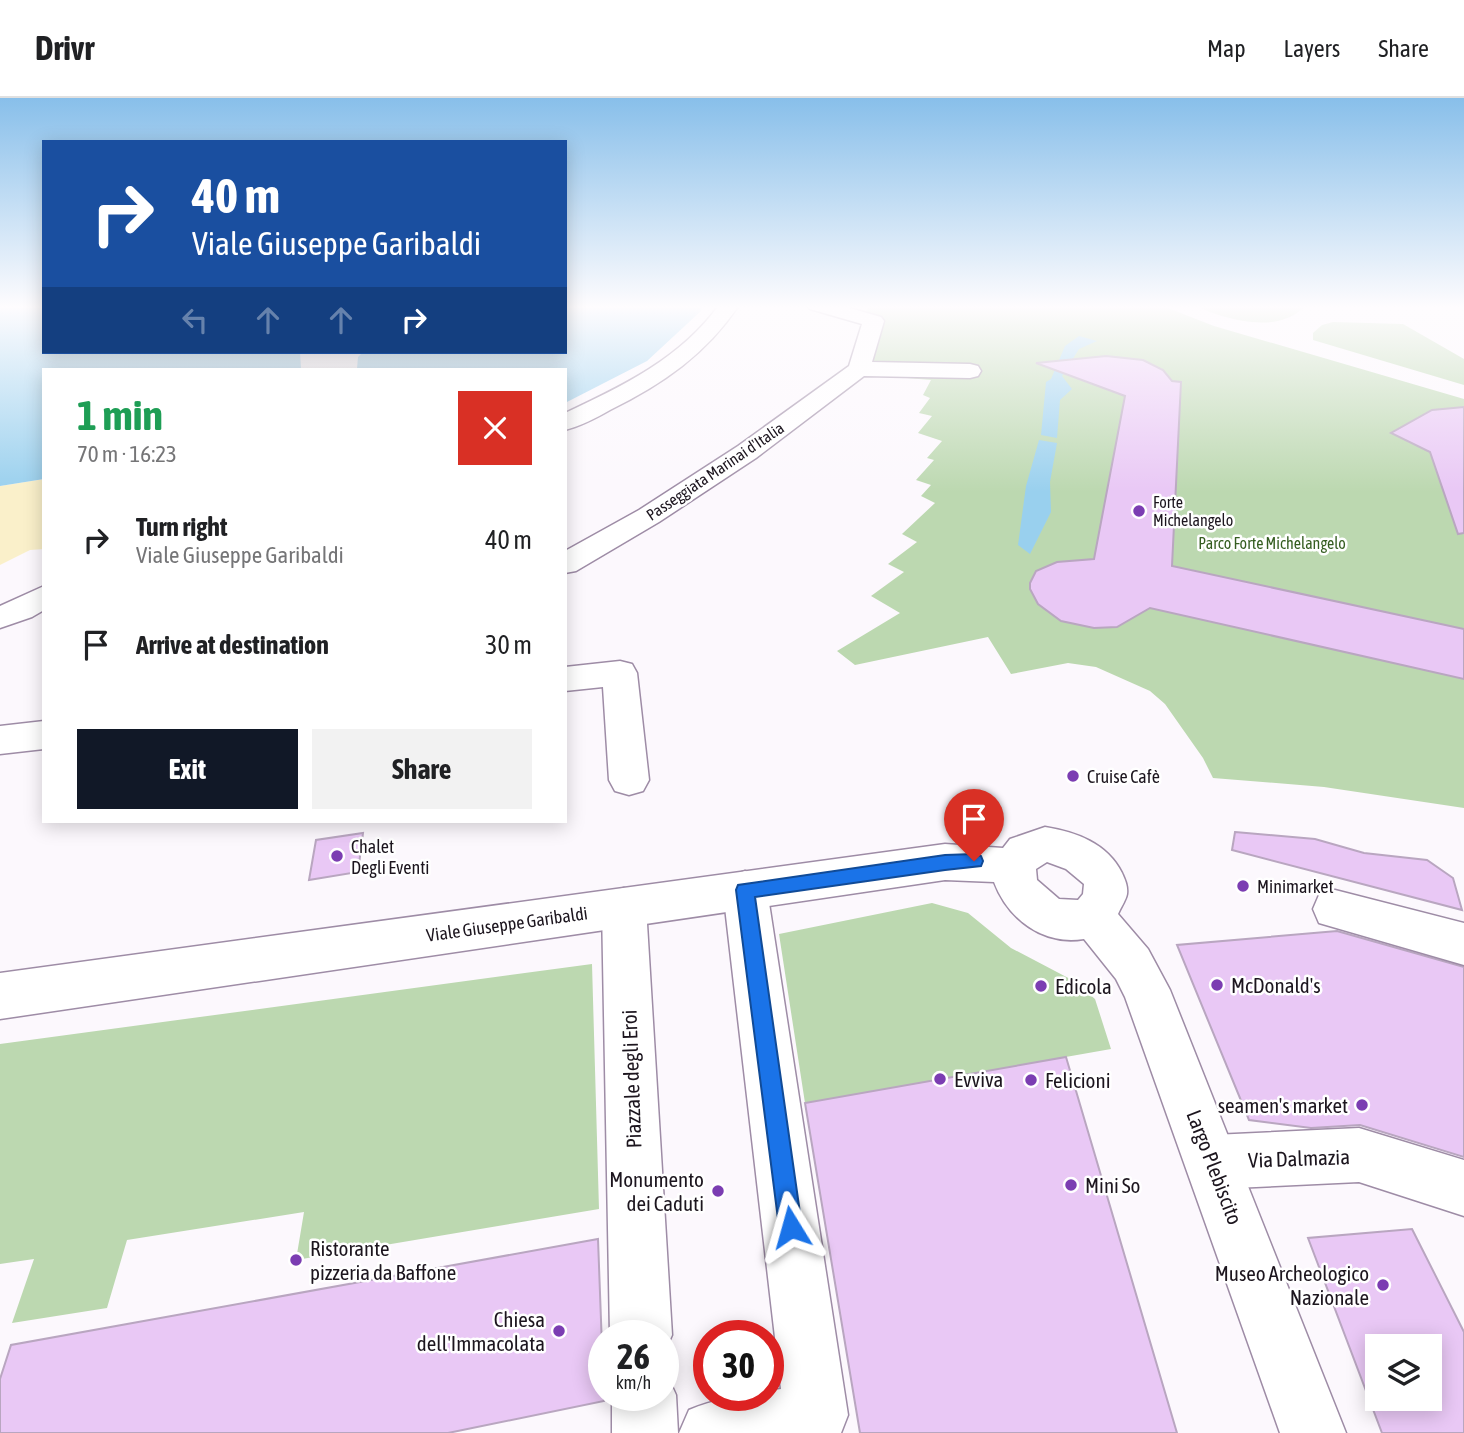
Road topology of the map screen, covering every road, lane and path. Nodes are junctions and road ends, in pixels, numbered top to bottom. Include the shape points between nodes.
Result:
1 (669, 367) edge
2 (859, 369) joint
3 (970, 371) dead end
4 (567, 422) edge
5 (567, 563) edge
6 (42, 597) edge
7 (0, 617) edge
8 (567, 679) edge
9 (42, 735) edge
10 (0, 740) edge
11 (629, 780) dead end
12 (1015, 869) junction
13 (745, 890) junction
14 (624, 908) junction
15 (1335, 909) dead end
16 (1092, 915) junction
17 (1464, 944) edge
18 (0, 996) edge
19 (1213, 1162) junction
20 (1464, 1188) edge
21 (640, 1320) edge
22 (644, 1411) edge
23 (817, 1424) edge
24 (645, 1433) edge
25 (712, 1433) edge
26 (1313, 1433) edge

1 - 4 street
2 - 3 street
2 - 5 street, Passeggiata Marinai d'Italia via 747,452
6 - 7 street
8 - 11 street via 620,673
9 - 10 street
12 - 13 street, Viale Giuseppe Garibaldi via 974,861 945,862
12 - 16 street via 1016,887 1036,910 1068,920
12 - 16 street via 1021,853 1032,847 1059,845 1073,850 1097,869 1103,880 1105,896
13 - 14 street, Viale Giuseppe Garibaldi
13 - 23 street
14 - 18 street, Viale Giuseppe Garibaldi
14 - 21 street, Piazzale degli Eroi
15 - 17 street
16 - 19 street, Largo Plebiscito via 1132,964 1146,990
19 - 20 street, Via Dalmazia via 1359,1155
19 - 26 street, Largo Plebiscito
22 - 24 street
23 - 25 street

